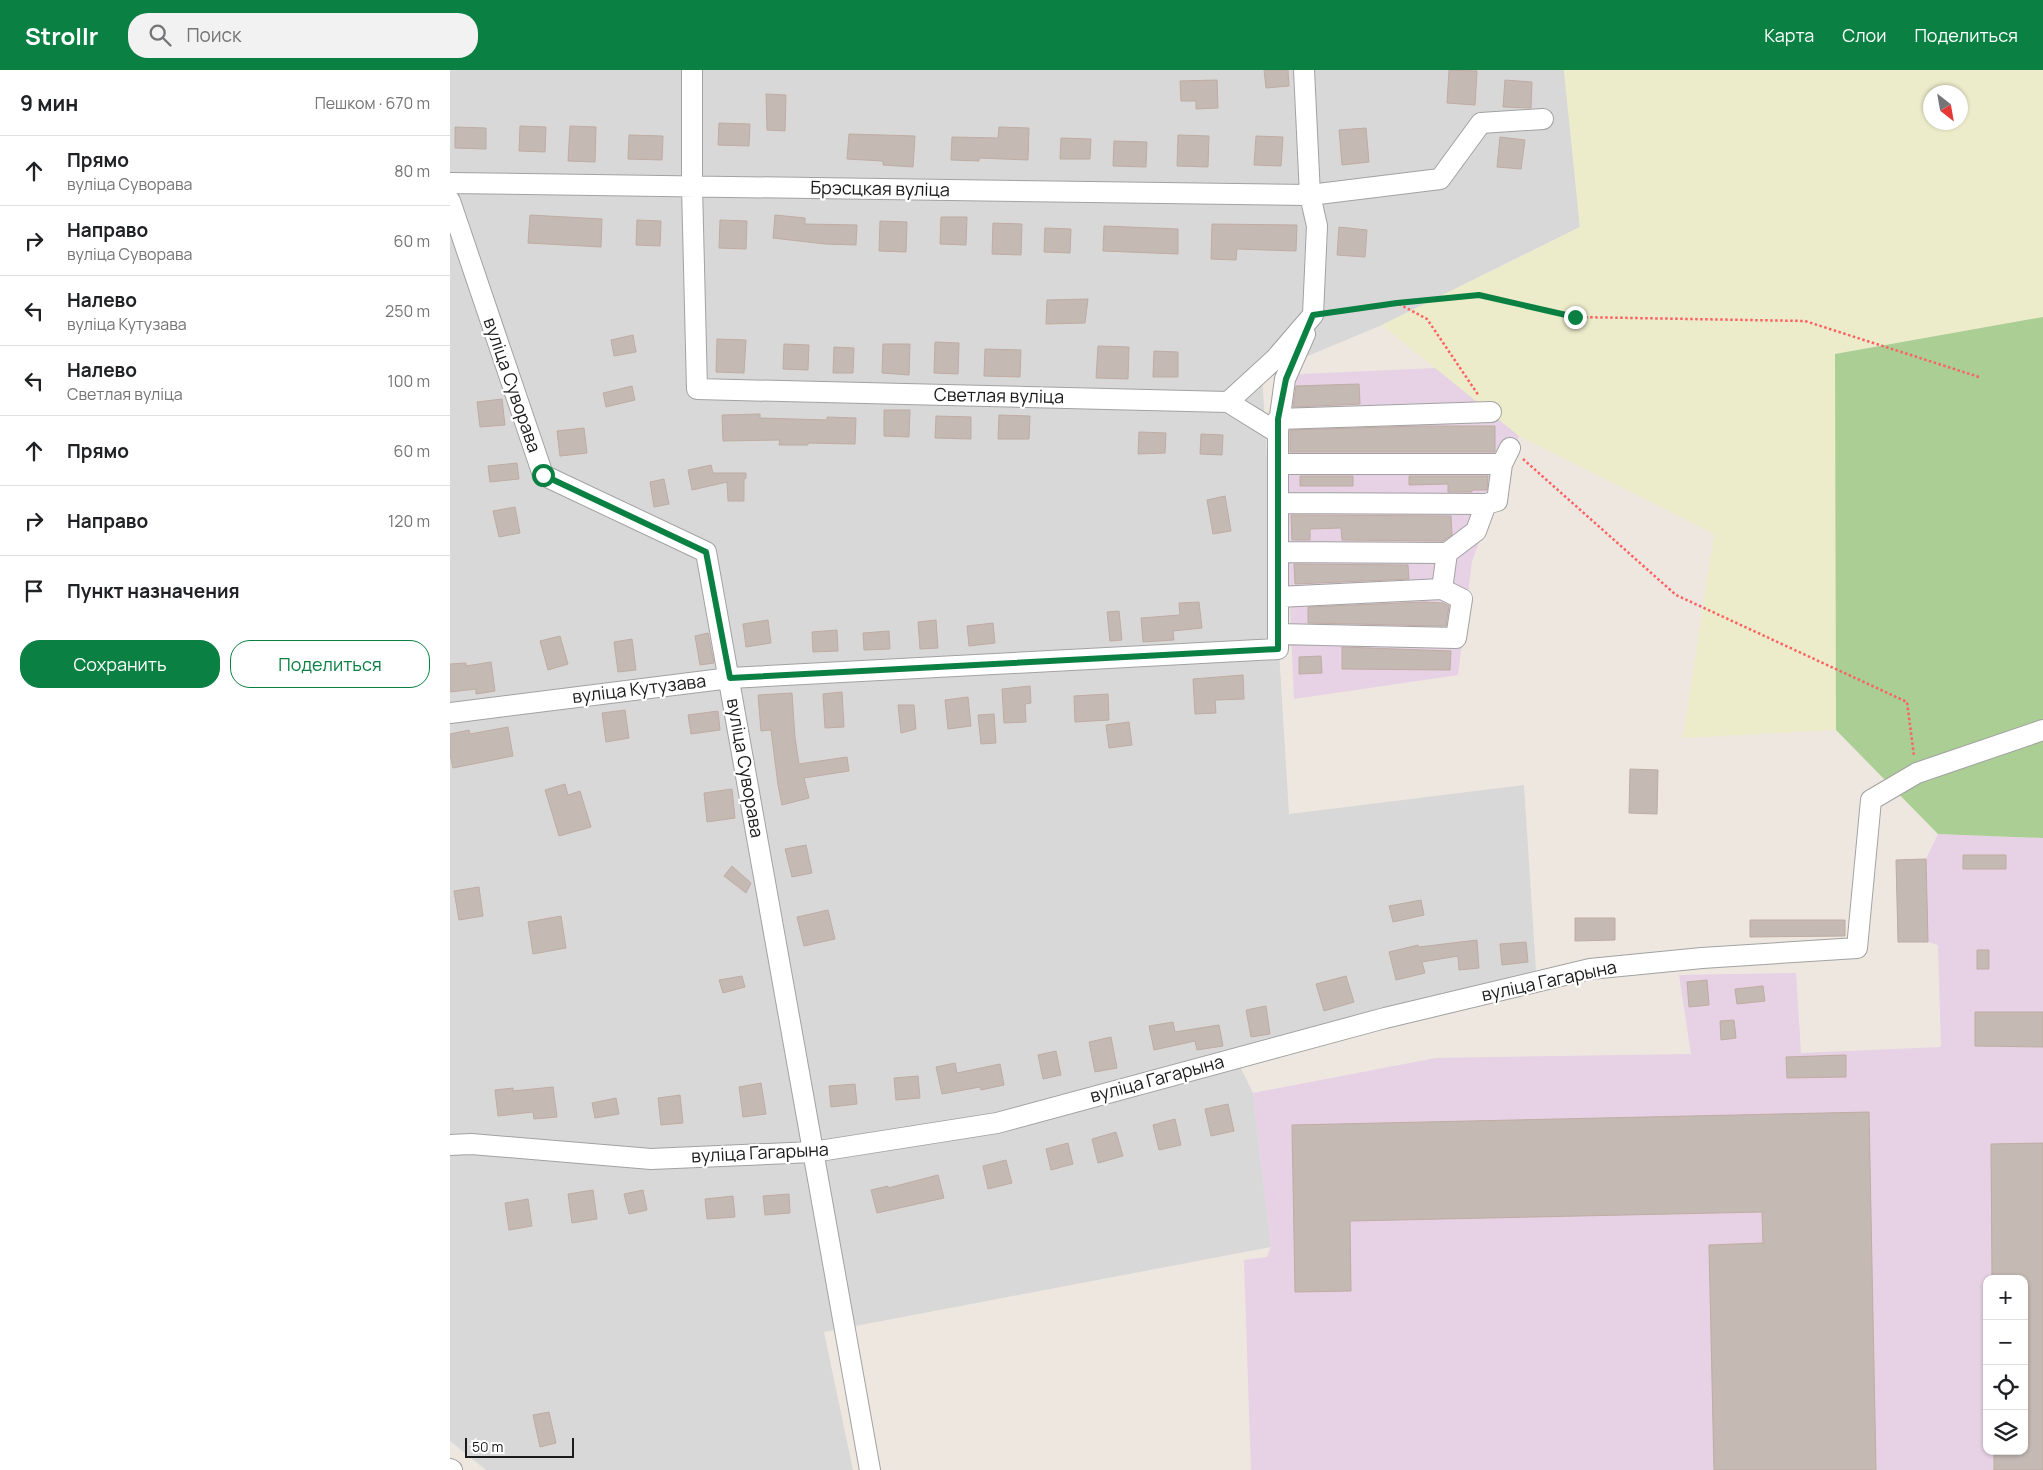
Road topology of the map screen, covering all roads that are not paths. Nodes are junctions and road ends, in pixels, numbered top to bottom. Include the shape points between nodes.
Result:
1 (692, 70) edge
2 (1304, 70) edge
3 (1543, 119) dead end
4 (450, 183) edge
5 (692, 186) junction
6 (1310, 195) junction
7 (450, 201) edge
8 (1313, 315) junction
9 (1228, 402) junction
10 (1491, 412) road end
11 (1278, 426) junction
12 (1278, 464) junction
13 (1278, 503) junction
14 (1486, 504) junction
15 (1278, 552) junction
16 (1447, 553) junction
17 (1442, 589) junction
18 (1278, 597) junction
19 (1278, 642) junction
20 (730, 678) junction
21 (450, 713) edge
22 (2043, 730) edge
23 (450, 1145) edge
24 (812, 1152) junction
25 (870, 1470) edge

1 - 5 street
2 - 6 street
3 - 6 street, Брэсцкая вуліца via 1481,123 1440,179
4 - 5 street, Брэсцкая вуліца
5 - 6 street, Брэсцкая вуліца
5 - 9 street, Светлая вуліца via 697,389
6 - 8 street via 1317,226
7 - 20 street, вуліца Суворава via 543,475 706,552
8 - 9 street via 1276,358
8 - 11 street via 1286,379
9 - 11 street, Светлая вуліца
10 - 11 street
11 - 12 street
12 - 13 street
12 - 14 street via 1506,456 1497,501
13 - 14 street
13 - 15 street
14 - 16 street via 1476,531
15 - 16 street
15 - 18 street
16 - 17 street
17 - 18 street
17 - 19 street, вуліца Кутузава via 1462,599 1456,638
18 - 19 street
19 - 20 street, вуліца Кутузава
20 - 21 street, вуліца Кутузава
20 - 24 street, вуліца Суворава
22 - 24 street, вуліца Гагарына via 1917,773 1871,800 1857,948 1590,968 1385,1018 997,1123
23 - 24 street, вуліца Гагарына via 650,1159
24 - 25 street, вуліца Суворава

